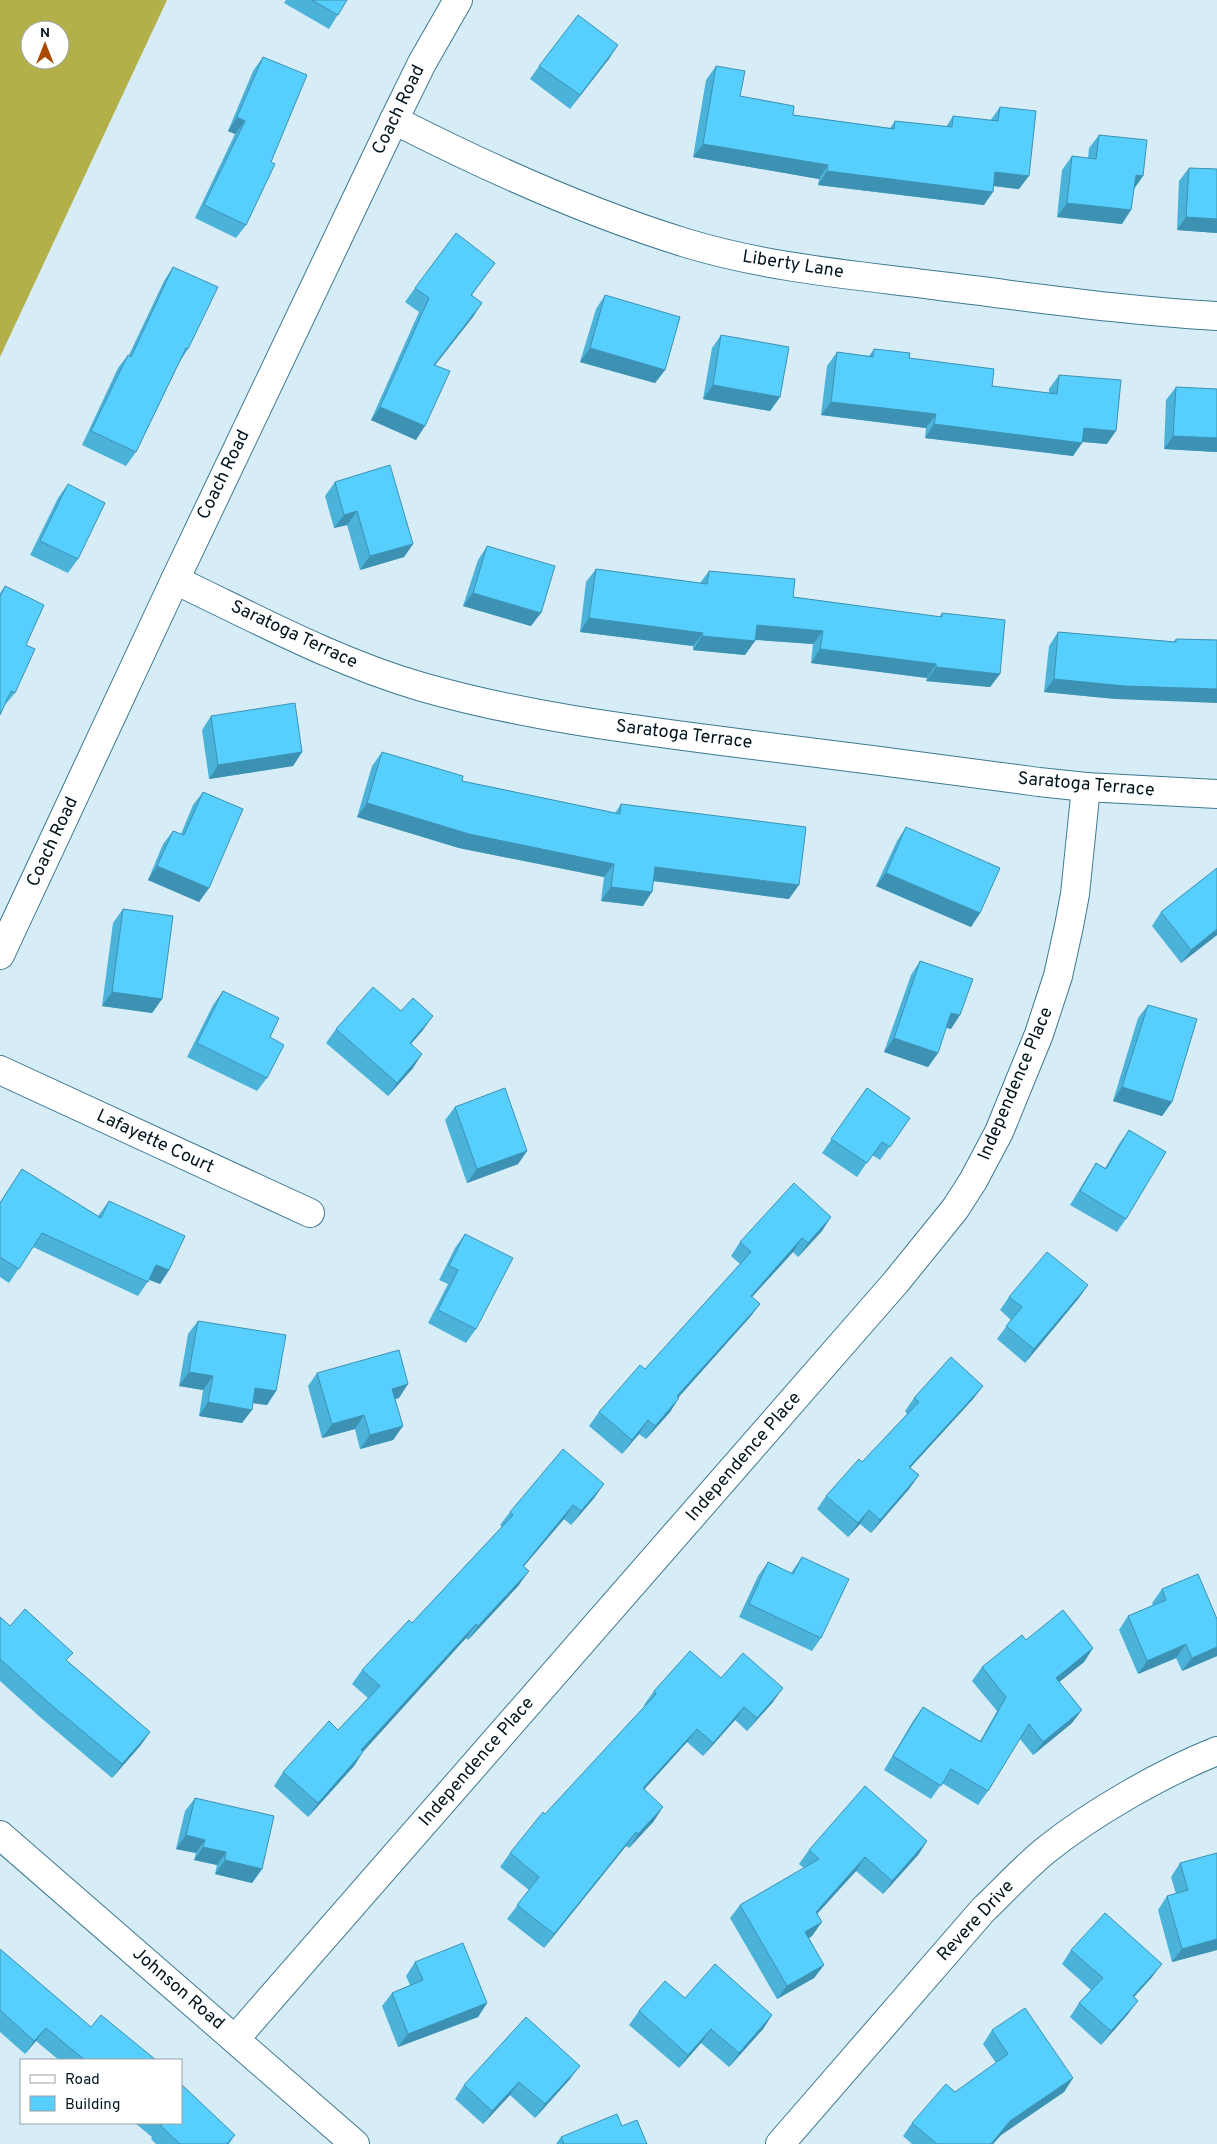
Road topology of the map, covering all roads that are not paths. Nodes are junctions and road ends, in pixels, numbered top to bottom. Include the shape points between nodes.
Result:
1 (458, 0) edge
2 (394, 120) junction
3 (1217, 316) edge
4 (174, 580) junction
5 (1086, 787) junction
6 (1217, 794) edge
7 (0, 955) edge
8 (0, 1070) edge
9 (310, 1213) dead end
10 (1217, 1751) edge
11 (0, 1835) edge
12 (236, 2038) junction
13 (356, 2144) edge
14 (780, 2144) edge

1 - 2 street, Coach Road
2 - 3 street, Liberty Lane via 460,153 626,223 739,257 798,268 1109,307
2 - 4 street, Coach Road
4 - 5 street, Saratoga Terrace via 382,674 518,710 629,729
4 - 7 street, Coach Road
5 - 6 street, Saratoga Terrace
5 - 12 street, Independence Place via 1073,902 1051,998 999,1132 955,1209 883,1297
8 - 9 street, Lafayette Court
10 - 14 street, Revere Drive via 1145,1786 1047,1849 983,1910
11 - 12 street, Johnson Road
12 - 13 street, Johnson Road

